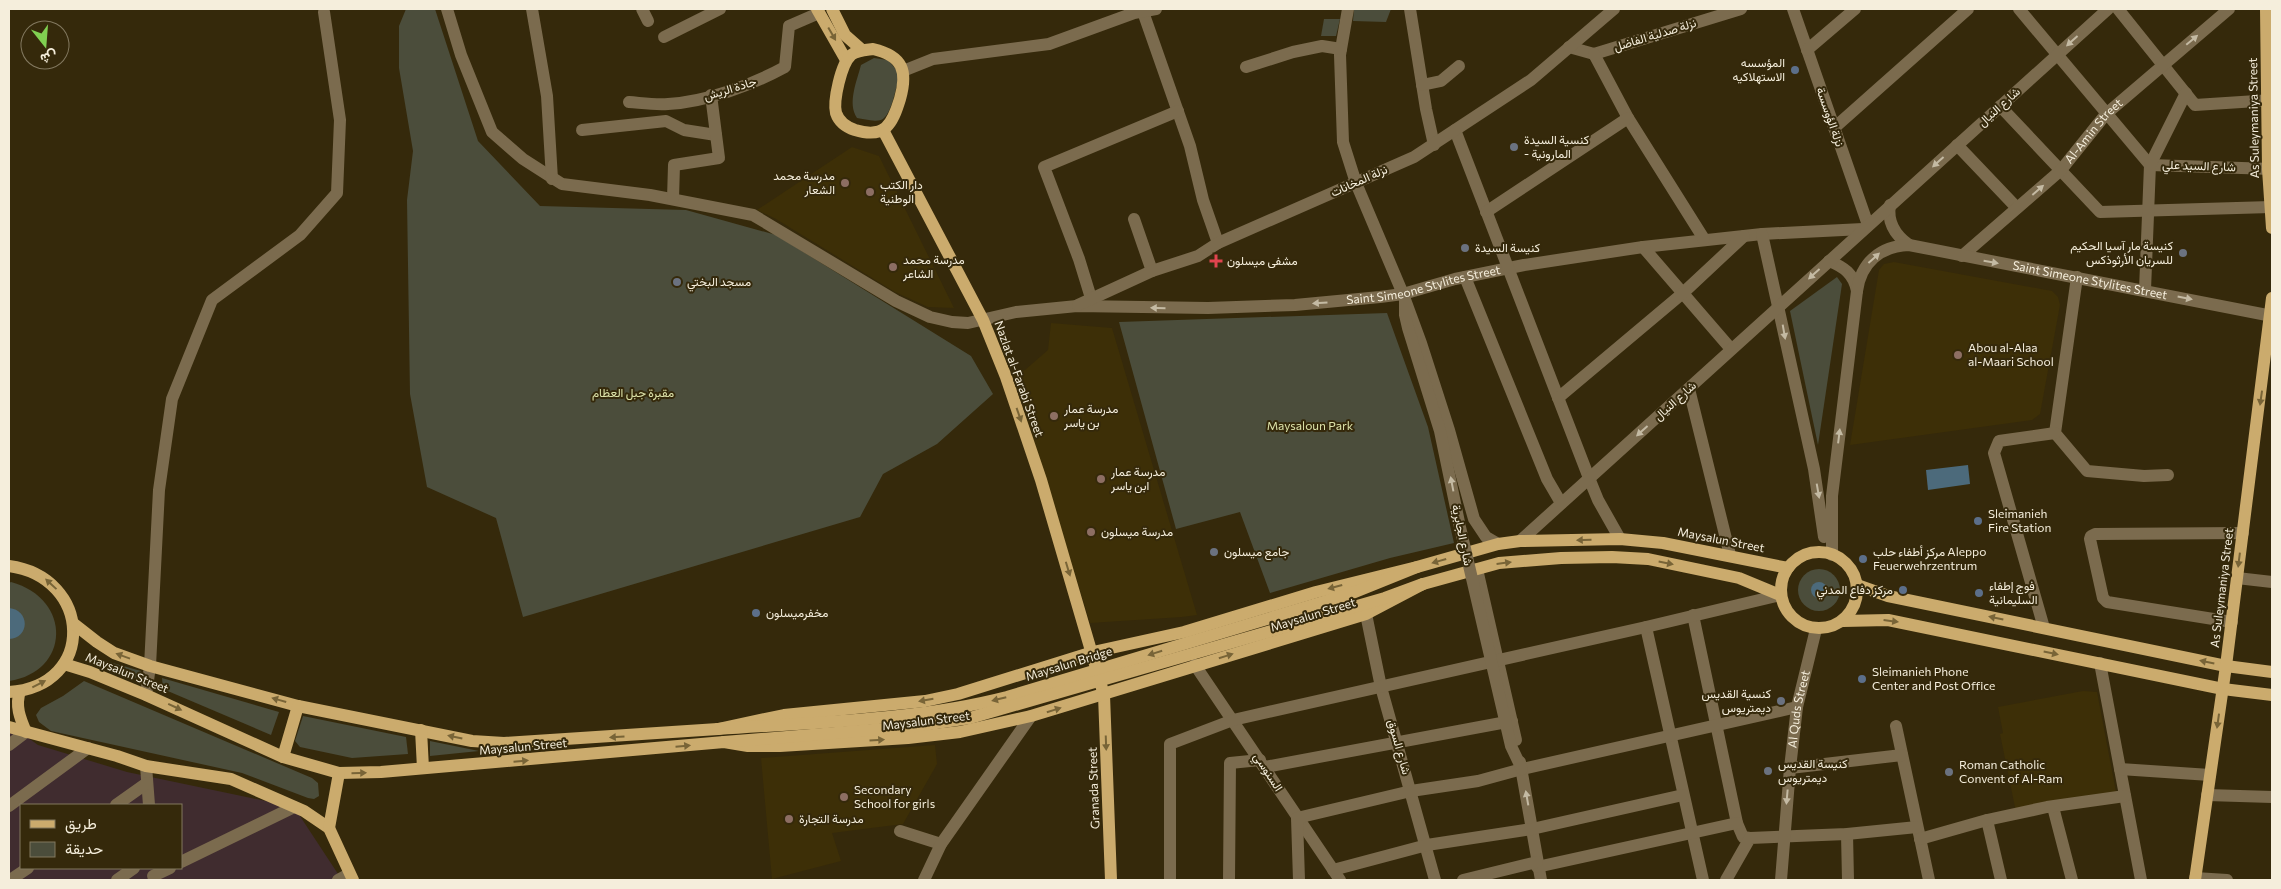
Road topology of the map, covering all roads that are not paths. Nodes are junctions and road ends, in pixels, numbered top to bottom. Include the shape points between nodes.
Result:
1 (447, 9) edge
2 (532, 9) edge
3 (720, 9) edge
4 (832, 9) edge
5 (1156, 9) edge
6 (1348, 9) edge
7 (1410, 9) edge
8 (1614, 9) edge
9 (1741, 9) edge
10 (1793, 9) edge
11 (1855, 9) edge
12 (1968, 9) edge
13 (2018, 9) edge
14 (2108, 9) edge
15 (2118, 9) edge
16 (2229, 9) edge
17 (2266, 9) edge
18 (1142, 10) edge
19 (818, 11) edge
20 (324, 12) dead end
21 (2269, 27) edge
22 (664, 36) dead end
23 (1569, 47) junction
24 (1341, 49) junction
25 (862, 50) junction
26 (1807, 50) junction
27 (1594, 54) junction
28 (2058, 54) junction
29 (846, 60) junction
30 (2164, 64) junction
31 (1459, 66) dead end
32 (1246, 67) dead end
33 (903, 71) junction
34 (1422, 85) junction
35 (2186, 93) junction
36 (711, 95) junction
37 (2270, 100) edge
38 (629, 102) dead end
39 (2000, 106) junction
40 (1178, 111) junction
41 (2106, 114) junction
42 (1628, 118) junction
43 (1834, 128) junction
44 (582, 130) dead end
45 (883, 130) junction
46 (1455, 130) junction
47 (716, 135) junction
48 (1434, 144) junction
49 (1957, 145) junction
50 (2150, 164) junction
51 (2270, 169) edge
52 (2061, 170) junction
53 (552, 179) junction
54 (1356, 183) junction
55 (673, 199) junction
56 (1890, 205) junction
57 (2270, 207) junction
58 (2017, 208) junction
59 (2148, 211) junction
60 (1486, 212) junction
61 (1134, 218) dead end
62 (1865, 227) junction
63 (2272, 228) edge
64 (1762, 234) junction
65 (1744, 236) junction
66 (1704, 239) junction
67 (1218, 243) junction
68 (1909, 245) junction
69 (1643, 248) junction
70 (1962, 256) junction
71 (1828, 261) junction
72 (1508, 268) junction
73 (1152, 271) junction
74 (1465, 277) junction
75 (2077, 277) junction
76 (2145, 290) junction
77 (1857, 291) junction
78 (1683, 293) junction
79 (1404, 297) junction
80 (1091, 298) junction
81 (2272, 298) edge
82 (1779, 305) junction
83 (1077, 306) junction
84 (2272, 316) edge
85 (983, 320) junction
86 (1732, 349) junction
87 (1689, 388) junction
88 (1558, 398) junction
89 (2055, 433) junction
90 (2168, 475) dead end
91 (1589, 478) junction
92 (1561, 503) junction
93 (2243, 533) junction
94 (1620, 539) junction
95 (1520, 541) junction
96 (1498, 544) junction
97 (1829, 554) junction
98 (1730, 555) junction
99 (9, 566) edge
100 (1417, 567) junction
101 (1788, 568) junction
102 (1477, 569) junction
103 (2237, 578) junction
104 (2272, 582) edge
105 (1423, 584) junction
106 (1857, 585) junction
107 (1780, 595) junction
108 (1366, 614) junction
109 (1693, 615) junction
110 (1843, 621) junction
111 (2232, 622) junction
112 (74, 624) junction
113 (1646, 628) junction
114 (2044, 628) junction
115 (1816, 629) junction
116 (1093, 652) junction
117 (1498, 661) junction
118 (2100, 663) junction
119 (64, 664) junction
120 (1195, 665) junction
121 (150, 666) junction
122 (2226, 666) junction
123 (2272, 672) edge
124 (1381, 687) junction
125 (2223, 688) junction
126 (14, 691) edge
127 (146, 694) junction
128 (1104, 695) junction
129 (2272, 695) edge
130 (298, 706) junction
131 (1797, 707) junction
132 (1031, 716) junction
133 (1233, 720) junction
134 (1512, 720) junction
135 (1716, 726) junction
136 (1896, 726) dead end
137 (9, 727) edge
138 (718, 729) junction
139 (421, 730) junction
140 (26, 732) junction
141 (1669, 735) junction
142 (585, 738) junction
143 (724, 742) junction
144 (1398, 742) junction
145 (488, 743) junction
146 (9, 745) edge
147 (88, 748) junction
148 (1902, 755) junction
149 (586, 756) junction
150 (283, 757) junction
151 (1263, 763) junction
152 (488, 764) junction
153 (146, 766) junction
154 (423, 768) junction
155 (1790, 768) junction
156 (1522, 769) junction
157 (2120, 770) junction
158 (338, 773) junction
159 (2210, 775) junction
160 (147, 783) junction
161 (1411, 791) junction
162 (1683, 795) junction
163 (2207, 795) junction
164 (2125, 796) junction
165 (2272, 797) edge
166 (117, 804) edge
167 (149, 804) edge
168 (9, 806) edge
169 (294, 807) junction
170 (2053, 807) junction
171 (1297, 818) junction
172 (1987, 820) junction
173 (1737, 823) junction
174 (329, 828) junction
175 (1532, 829) junction
176 (900, 831) dead end
177 (1692, 832) junction
178 (1919, 833) junction
179 (1847, 834) junction
180 (1784, 837) junction
181 (1750, 838) junction
182 (941, 844) junction
183 (1427, 845) junction
184 (182, 862) edge
185 (1537, 864) junction
186 (26, 869) edge
187 (133, 869) edge
188 (168, 869) edge
189 (153, 875) edge
190 (1336, 875) edge
191 (347, 878) edge
192 (2195, 879) edge
193 (10, 880) edge
194 (117, 880) edge
195 (924, 880) edge
196 (1111, 880) edge
197 (1170, 880) edge
198 (1229, 880) edge
199 (1298, 880) edge
200 (1435, 880) edge
201 (1463, 880) edge
202 (1541, 880) edge
203 (1703, 880) edge
204 (1726, 880) edge
205 (1781, 880) edge
206 (1848, 880) edge
207 (1929, 880) edge
208 (2001, 880) edge
209 (2072, 880) edge
210 (2141, 880) edge
211 (2227, 880) edge

1 - 53 street, Saint Simeone Stylites Street via 492,132
2 - 53 street via 547,96
3 - 22 street
4 - 25 main road via 845,35
5 - 18 street
6 - 24 street
7 - 34 street
8 - 23 street, نزلة المخانات
9 - 27 street, نزلة صدلية الفاضل
10 - 26 street, نزلة الؤوسسة
11 - 26 street
12 - 43 street
13 - 28 street, شارع السيد علي
14 -> 28 street, شارع النيال
15 - 30 street
30 -> 16 street, Al-Amin Street
17 - 21 main road, As Suleymaniya Street
18 - 33 street via 1049,44 933,59
18 - 40 street
19 -> 29 main road
19 - 36 street, جادة الريش via 789,26 785,67 759,81
20 - 121 street via 340,120 337,193 300,235 212,300 172,399 159,490
21 - 37 main road, As Suleymaniya Street
23 - 27 street
23 - 46 street, نزلة المخانات via 1532,80
24 - 32 street via 1322,46
24 - 54 street via 1343,142
25 - 29 main road
25 - 33 main road via 873,49 894,57
26 - 43 street, نزلة الؤوسسة
27 - 42 street
28 - 39 street, شارع النيال
28 - 41 street, شارع السيد علي
29 - 45 main road via 836,102 838,118 849,128 864,132
30 - 35 street
30 - 41 street, Al-Amin Street
31 - 34 street via 1441,81
33 - 45 main road via 903,87 894,120
34 - 48 street
35 - 37 street via 2195,105
35 - 50 street
36 - 38 street, جادة الريش via 668,104
36 - 47 street
37 - 51 main road, As Suleymaniya Street
39 - 49 street, شارع النيال
39 - 52 street
40 - 67 street
40 - 80 street via 1044,167
41 - 50 street, شارع السيد علي
41 - 52 street, Al-Amin Street
42 - 60 street
42 - 66 street
43 - 62 street, نزلة الؤوسسة
44 - 47 street via 666,121 684,130
45 - 85 main road, Nazlat al-Farabi Street
46 - 48 street, نزلة المخانات
46 - 60 street
47 - 55 street via 719,158 674,165
48 - 54 street, نزلة المخانات via 1414,157
49 -> 56 street, شارع النيال
49 - 58 street
50 - 51 street, شارع السيد علي
50 - 59 street
51 - 57 main road, As Suleymaniya Street
58 -> 52 street, Al-Amin Street
52 - 59 street via 2100,212
53 - 55 street, Saint Simeone Stylites Street via 562,184
54 - 67 street, نزلة المخانات
54 - 79 street
55 - 85 street, Saint Simeone Stylites Street via 753,215 896,301 930,317 968,323
56 - 62 street, شارع النيال
56 - 68 street via 1893,228
57 - 59 street
57 - 63 main road, As Suleymaniya Street
58 - 70 street, Al-Amin Street
59 - 76 street
60 - 72 street
61 - 73 street
62 - 64 street, Saint Simeone Stylites Street
62 - 71 street, شارع النيال
64 - 65 street, Saint Simeone Stylites Street
64 - 82 street
65 - 66 street, Saint Simeone Stylites Street
65 - 78 street
66 - 69 street, Saint Simeone Stylites Street
67 - 73 street, نزلة المخانات via 1198,256
68 - 70 street, Saint Simeone Stylites Street
77 -> 68 street via 1869,261 1887,248
69 - 72 street, Saint Simeone Stylites Street
69 - 78 street
70 -> 75 street, Saint Simeone Stylites Street
71 - 77 street via 1849,272
71 -> 82 street, شارع النيال
72 - 74 street, Saint Simeone Stylites Street
72 - 88 street
73 - 80 street, نزلة المخانات
74 - 79 street, Saint Simeone Stylites Street
74 - 92 street via 1547,479
75 - 76 street, Saint Simeone Stylites Street
75 - 89 street
76 -> 84 street, Saint Simeone Stylites Street
97 -> 77 street via 1832,496
78 - 86 street
78 - 88 street
79 -> 83 street, Saint Simeone Stylites Street via 1252,307
79 - 96 street via 1444,413 1474,519 1486,537
156 -> 79 street, شارع الجابرية, bridge via 1510,746 1440,431 1408,328
80 - 83 street, نزلة المخانات
81 - 84 main road, As Suleymaniya Street
82 - 86 street, شارع النيال
82 -> 97 street
83 - 85 street, Saint Simeone Stylites Street via 1016,312
84 -> 93 main road, As Suleymaniya Street
85 -> 116 main road, Nazlat al-Farabi Street via 1041,480
86 - 87 street, شارع النيال
87 -> 91 street, شارع النيال
87 - 98 street
88 - 91 street
89 - 90 street via 2087,471
89 - 114 street via 1999,440 1994,453
91 - 92 street, شارع النيال
91 - 94 street
92 - 95 street, شارع النيال
93 -> 103 main road, As Suleymaniya Street
93 - 111 street via 2095,534 2090,539 2103,598 2107,602
94 -> 95 main road, Maysalun Street
94 - 98 main road, Maysalun Street
95 - 96 main road, Maysalun Street
96 -> 100 main road, Maysalun Street
97 - 101 main road via 1804,555
97 - 106 main road via 1846,563
98 - 101 main road, Maysalun Street
112 -> 99 main road via 62,596 52,584 39,574
100 -> 116 main road, Maysalun Street via 1316,592 1184,632
100 -> 138 main road, Maysalun Bridge, bridge via 1350,594 966,708 907,716
101 - 107 main road
102 - 105 main road, Maysalun Street
102 -> 107 main road, Maysalun Street via 1499,563 1561,558 1648,559 1739,578
102 - 117 street
103 - 104 street
103 - 111 main road, As Suleymaniya Street
105 - 108 main road, Maysalun Street
105 - 143 main road, Maysalun Bridge, bridge via 970,718 909,727
106 - 110 main road via 1857,598
114 -> 106 main road via 1888,596
107 - 109 street
107 - 115 main road via 1789,615 1806,627
120 -> 108 main road, Maysalun Street
108 - 124 street, شارع السوق
109 - 113 street
109 - 135 street
110 - 115 main road
110 -> 118 main road via 1888,620
111 - 122 main road, As Suleymaniya Street
112 - 119 main road via 72,644
121 -> 112 main road, Maysalun Street via 114,652
113 - 117 street
113 - 141 street
122 -> 114 main road
115 - 131 street, Al Quds Street
116 - 128 main road, Nazlat al-Farabi Street
116 -> 138 main road, Maysalun Street via 958,694 925,701 784,716
117 - 124 street
117 - 134 street
118 - 125 main road
118 - 157 street
126 -> 119 main road via 40,684
119 - 127 main road, Maysalun Street
120 - 128 main road, Maysalun Street
120 - 133 street, السنوسي
121 - 127 street
130 -> 121 main road, Maysalun Street
122 - 123 main road
122 - 125 main road, As Suleymaniya Street
124 - 133 street
124 - 144 street, شارع السوق
125 - 129 main road
125 -> 159 main road, As Suleymaniya Street
126 - 140 main road via 18,715
127 -> 150 main road, Maysalun Street
132 -> 128 main road, Maysalun Street
128 -> 196 main road, Granada Street
130 - 139 main road, Maysalun Street
130 - 150 main road
131 - 135 street
131 - 155 street, Al Quds Street
143 -> 132 main road, Maysalun Street via 780,746 908,738 960,732
132 - 182 street
133 - 151 street, السنوسي
133 - 197 street via 1170,744
134 - 144 street
134 - 156 street
135 - 141 street
135 - 173 street
136 - 148 street
137 - 140 main road
138 -> 142 main road, Maysalun Street
145 -> 139 main road, Maysalun Street
139 - 154 main road
140 - 146 street
140 - 147 main road
141 - 156 street
141 - 162 street
142 - 145 main road, Maysalun Street
142 - 149 main road
149 -> 143 main road, Maysalun Street
144 - 151 street
144 - 161 street, شارع السوق
145 - 152 main road
147 - 153 main road
147 - 168 street
148 - 155 street
148 - 178 street
152 -> 149 main road, Maysalun Street
150 - 158 main road, Maysalun Street
151 - 171 street, السنوسي
151 - 198 street via 1230,763
152 - 154 main road, Maysalun Street
153 - 160 street
153 - 169 main road via 231,780
158 -> 154 main road, Maysalun Street
155 -> 180 street, Al Quds Street
156 - 161 street via 1478,781
175 -> 156 street
157 - 159 street
157 - 164 street
158 - 174 main road
159 - 163 main road, As Suleymaniya Street
160 - 166 street
160 - 167 street
161 - 171 street
161 - 183 street, شارع السوق
162 - 175 street
162 - 177 street
163 - 165 street
163 - 192 main road, As Suleymaniya Street
164 - 170 street
164 - 210 street
169 - 174 main road
169 - 184 street
170 - 172 street
170 - 209 street
171 - 190 street, السنوسي
171 - 199 street
172 - 178 street
172 - 208 street
173 - 177 street
173 - 181 street via 1743,837
174 - 191 main road
175 - 183 street
175 - 185 street
176 - 182 street
177 - 185 street
177 - 203 street
178 - 179 street
178 - 207 street
179 - 180 street
179 - 206 street
180 - 181 street
180 - 205 street, Al Quds Street
181 - 204 street
182 - 195 street
183 - 190 street
183 - 200 street, شارع السوق
185 - 201 street
185 - 202 street
186 - 193 street
187 - 194 street
188 - 189 street
192 - 211 street

